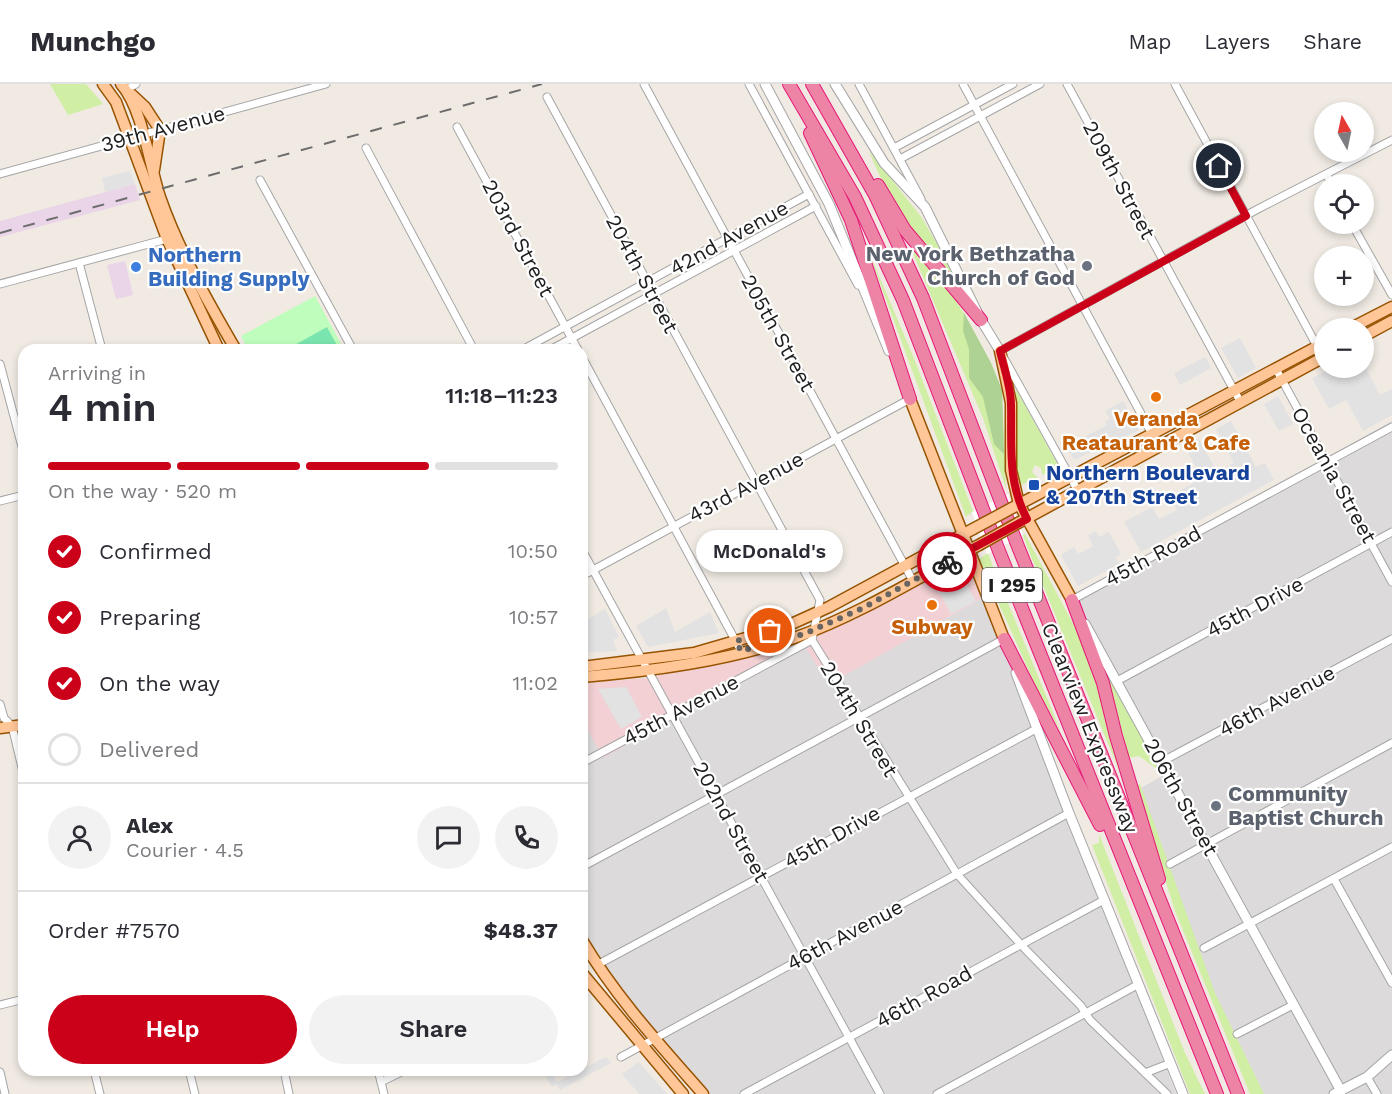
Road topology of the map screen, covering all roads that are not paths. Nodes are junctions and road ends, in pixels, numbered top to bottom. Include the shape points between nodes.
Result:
1 (103, 84) edge
2 (326, 84) edge
3 (644, 84) edge
4 (749, 84) edge
5 (765, 84) edge
6 (785, 84) edge
7 (789, 84) edge
8 (813, 84) edge
9 (836, 84) edge
10 (859, 84) edge
11 (963, 84) edge
12 (1013, 84) edge
13 (1040, 84) edge
14 (1067, 84) edge
15 (1174, 84) edge
16 (127, 86) edge
17 (547, 97) dead end
18 (975, 105) junction
19 (981, 116) junction
20 (457, 127) dead end
21 (159, 130) junction
22 (142, 135) junction
23 (129, 138) junction
24 (1392, 140) edge
25 (366, 148) dead end
26 (894, 148) junction
27 (900, 159) junction
28 (153, 173) junction
29 (0, 174) edge
30 (1329, 174) edge
31 (260, 180) dead end
32 (1314, 182) edge
33 (809, 194) junction
34 (816, 206) junction
35 (925, 207) junction
36 (1246, 216) junction
37 (1358, 234) edge
38 (726, 238) junction
39 (167, 239) junction
40 (733, 250) junction
41 (79, 263) junction
42 (1163, 263) junction
43 (646, 283) junction
44 (0, 284) edge
45 (652, 294) junction
46 (864, 294) junction
47 (1392, 295) edge
48 (1082, 305) junction
49 (1392, 307) edge
50 (1371, 318) edge
51 (981, 320) junction
52 (1392, 321) edge
53 (566, 326) junction
54 (1374, 331) edge
55 (1314, 333) edge
56 (572, 338) junction
57 (100, 344) edge
58 (216, 344) edge
59 (233, 344) edge
60 (350, 344) edge
61 (471, 344) edge
62 (533, 344) edge
63 (561, 344) edge
64 (575, 344) edge
65 (1314, 349) edge
66 (1000, 351) junction
67 (1314, 363) edge
68 (0, 364) edge
69 (588, 368) edge
70 (1276, 369) junction
71 (1282, 380) junction
72 (1234, 391) junction
73 (910, 399) junction
74 (1241, 403) junction
75 (1392, 427) edge
76 (18, 431) edge
77 (1152, 434) junction
78 (836, 439) junction
79 (1159, 447) junction
80 (1327, 462) junction
81 (1070, 478) junction
82 (755, 482) junction
83 (1078, 491) junction
84 (18, 496) edge
85 (0, 501) edge
86 (1016, 506) junction
87 (1023, 521) junction
88 (674, 526) junction
89 (1392, 532) edge
90 (970, 541) junction
91 (1371, 544) junction
92 (588, 561) edge
93 (905, 566) junction
94 (593, 570) junction
95 (588, 573) edge
96 (913, 581) junction
97 (1392, 582) edge
98 (1071, 600) junction
99 (816, 613) junction
100 (812, 635) junction
101 (1004, 639) junction
102 (1392, 639) edge
103 (739, 646) junction
104 (645, 665) junction
105 (588, 667) edge
106 (588, 676) edge
107 (1117, 681) junction
108 (0, 704) edge
109 (672, 715) junction
110 (858, 718) junction
111 (18, 724) edge
112 (12, 726) junction
113 (0, 728) edge
114 (1036, 729) junction
115 (1392, 742) edge
116 (18, 751) edge
117 (588, 760) edge
118 (1161, 762) junction
119 (717, 795) junction
120 (907, 797) junction
121 (1069, 813) junction
122 (1206, 844) junction
123 (1392, 847) edge
124 (588, 864) edge
125 (1170, 864) dead end
126 (957, 874) junction
127 (761, 876) junction
128 (1334, 879) junction
129 (1134, 892) junction
130 (1104, 900) junction
131 (1250, 924) junction
132 (1020, 945) junction
133 (1204, 948) dead end
134 (588, 950) edge
135 (805, 957) junction
136 (1186, 963) junction
137 (597, 965) junction
138 (588, 980) edge
139 (1392, 983) edge
140 (1139, 984) junction
141 (18, 1000) edge
142 (0, 1005) edge
143 (1293, 1005) junction
144 (1086, 1014) junction
145 (1238, 1035) dead end
146 (849, 1038) junction
147 (654, 1039) junction
148 (641, 1046) junction
149 (1392, 1055) edge
150 (621, 1057) dead end
151 (1171, 1063) junction
152 (0, 1072) edge
153 (1145, 1073) junction
154 (96, 1076) edge
155 (190, 1076) edge
156 (285, 1076) edge
157 (380, 1076) edge
158 (393, 1076) edge
159 (1367, 1077) junction
160 (381, 1082) junction
161 (1337, 1092) edge
162 (5, 1094) edge
163 (100, 1094) edge
164 (195, 1094) edge
165 (289, 1094) edge
166 (384, 1094) edge
167 (683, 1094) edge
168 (702, 1094) edge
169 (744, 1094) edge
170 (880, 1094) edge
171 (937, 1094) edge
172 (1167, 1094) edge
173 (1183, 1094) edge
174 (1217, 1094) edge
175 (1238, 1094) edge
176 (1377, 1094) edge

1 - 23 main road via 116,102
2 - 21 street, 39th Avenue
3 - 38 street, 205th Street
4 - 33 street
5 - 46 street via 829,204
6 - 73 highway via 851,220
7 - 129 highway, Clearview Expressway / I 295 via 855,197 898,290
8 - 51 highway via 905,230
8 - 136 highway, Clearview Expressway / I 295 via 875,195 923,298
9 - 35 street via 884,163
10 - 26 street
11 - 18 street
12 - 18 street
13 - 19 street
14 - 42 street, 209th Street
15 - 36 street
16 - 21 main road
16 - 22 main road
17 - 43 street, 204th Street
18 - 19 street
18 - 26 street
19 - 27 street
19 - 48 street
20 - 53 street, 203rd Street
21 - 22 street, 39th Avenue
21 - 28 main road
22 - 23 street, 39th Avenue
22 - 28 main road
23 - 29 street, 39th Avenue
23 - 39 main road
24 - 30 street
25 - 61 street
26 - 27 street
27 - 35 street
28 - 59 main road via 177,237
31 - 60 street
32 - 36 street
33 - 34 street
33 - 38 street, 42nd Avenue
34 - 40 street, 42nd Avenue
34 - 46 street
35 - 51 street
36 - 42 street
36 - 55 street
37 - 47 street
38 - 40 street, 205th Street
38 - 43 street, 42nd Avenue
39 - 41 street
39 - 58 main road
40 - 45 street, 42nd Avenue
40 - 78 street, 205th Street
41 - 44 street
41 - 57 street
42 - 48 street
42 - 72 street, 209th Street
43 - 45 street, 204th Street
43 - 53 street, 42nd Avenue
45 - 56 street, 42nd Avenue
45 - 82 street, 204th Street
46 - 73 street
48 - 66 street
48 - 77 street
49 - 50 main road
51 - 66 street
52 - 54 main road
53 - 56 street, 203rd Street
53 - 62 street, 42nd Avenue
56 - 63 street, 42nd Avenue
56 - 64 street, 203rd Street
65 - 70 main road
66 - 81 street
66 - 86 main road, 206th Street via 1011,403 1011,470
67 - 71 main road
68 - 76 street
69 - 88 street
70 - 71 street, Oceania Street
70 - 72 main road
71 - 74 main road
71 - 80 street, Oceania Street
72 - 74 street, 209th Street
72 - 77 main road
73 - 78 street, 43rd Avenue
73 - 90 main road
74 - 79 main road
75 - 80 street, 45th Road
77 - 79 street
77 - 81 main road
78 - 82 street, 43rd Avenue
78 - 93 street, 205th Street
79 - 83 main road
80 - 91 street, Oceania Street
80 - 98 street, 45th Road
81 - 83 street
81 - 86 main road
82 - 88 street, 43rd Avenue
82 - 99 street, 204th Street via 820,600
83 - 87 main road
84 - 85 street
86 - 87 main road, 206th Street
86 - 90 main road, bridge
87 - 90 main road, bridge
87 - 98 main road, 206th Street
88 - 94 street, 43rd Avenue
88 - 103 street
89 - 91 street, 45th Drive
90 - 93 main road
90 - 96 main road
90 - 101 main road
91 - 97 street, Oceania Street
91 - 107 street, 45th Drive
92 - 94 street, 202nd Street
93 - 96 street, 205th Street
93 - 99 main road
94 - 95 street, 43rd Avenue
94 - 104 street, 202nd Street
96 - 100 main road
98 - 107 street, 206th Street
98 - 136 highway via 1103,683
99 - 100 street, 204th Street
99 - 103 main road
100 - 103 main road
100 - 109 street, 45th Avenue
100 - 110 street, 204th Street
101 - 110 street
101 - 114 street
101 - 129 highway
102 - 118 street, 46th Avenue
103 - 104 main road via 694,652
103 - 104 main road via 692,663
104 - 105 main road
104 - 106 main road
104 - 109 street, 202nd Street
107 - 118 street, 206th Street
108 - 112 street via 4,718
109 - 117 street, 45th Avenue
109 - 119 street, 202nd Street
110 - 119 street
110 - 120 street, 204th Street
111 - 112 main road
112 - 113 main road
112 - 116 street
114 - 120 street, 45th Drive
114 - 121 street
115 - 122 street
118 - 122 street, 206th Street
119 - 124 street
119 - 127 street, 202nd Street
120 - 126 street, 204th Street
120 - 127 street, 45th Drive
121 - 126 street, 46th Avenue
121 - 130 street
122 - 125 street
122 - 131 street, 206th Street
123 - 128 street
126 - 132 street, 204th Street
126 - 135 street, 46th Avenue
127 - 135 street, 202nd Street
127 - 137 street, 45th Drive
128 - 131 street
128 - 139 street
129 - 174 highway, Clearview Expressway / I 295
130 - 132 street, 46th Road
130 - 140 street
131 - 133 street
131 - 143 street, 206th Street
132 - 144 street, 204th Street
132 - 146 street, 46th Road
134 - 137 main road
135 - 146 street, 202nd Street
135 - 147 street, 46th Avenue
136 - 175 highway, Clearview Expressway / I 295
137 - 147 main road
138 - 148 main road
140 - 144 street
140 - 151 street
141 - 142 street
143 - 145 street
143 - 161 street, 206th Street
144 - 153 street, 204th Street
144 - 171 street
146 - 169 street, 46th Road
146 - 170 street, 202nd Street
147 - 148 street, 46th Avenue
147 - 168 main road
148 - 150 street, 46th Avenue
148 - 167 main road
149 - 159 street
151 - 153 street
151 - 173 street
152 - 162 street
153 - 172 street, 204th Street
154 - 163 street
155 - 164 street
156 - 165 street
157 - 160 street
158 - 160 street
159 - 161 street
159 - 176 street
160 - 166 street

